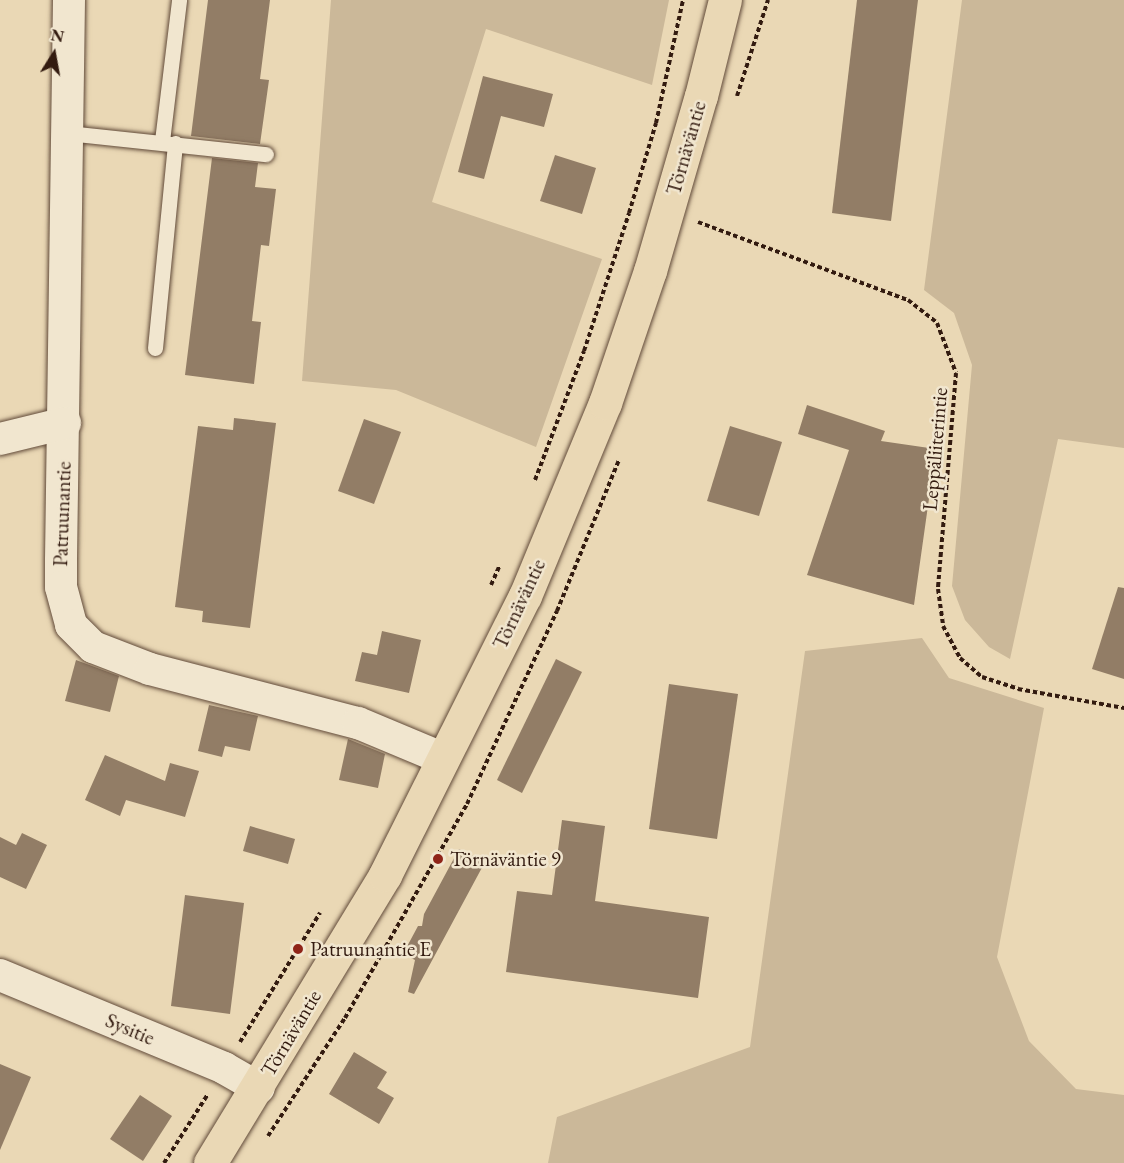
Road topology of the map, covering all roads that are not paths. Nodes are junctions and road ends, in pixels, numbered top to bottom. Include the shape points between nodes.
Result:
1 (69, 0) edge
2 (179, 0) edge
3 (725, 0) edge
4 (68, 133) junction
5 (169, 142) junction
6 (266, 154) dead end
7 (155, 348) dead end
8 (65, 423) junction
9 (0, 439) edge
10 (444, 759) junction
11 (0, 975) edge
12 (258, 1088) junction
13 (210, 1163) edge

1 - 4 street, Patruunantie
2 - 5 lane
3 - 10 main road, Törnäväntie via 668,213 605,403 525,596
4 - 5 lane
4 - 8 street, Patruunantie
5 - 6 lane
5 - 7 lane
8 - 9 street
8 - 10 street, Patruunantie via 61,587 71,625 93,646 150,669 358,723
10 - 12 main road, Törnäväntie via 385,875
11 - 12 street, Sysitie via 224,1068
12 - 13 main road, Törnäväntie

